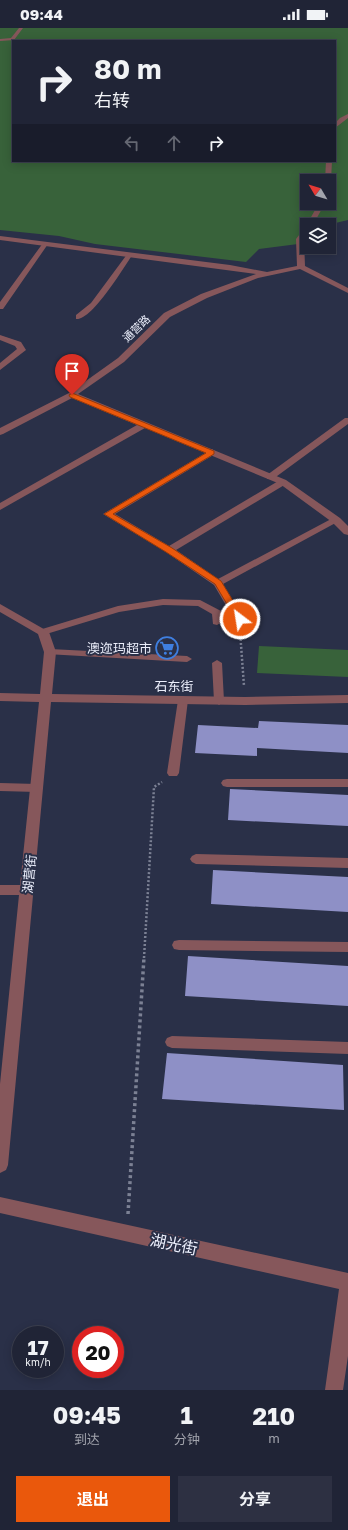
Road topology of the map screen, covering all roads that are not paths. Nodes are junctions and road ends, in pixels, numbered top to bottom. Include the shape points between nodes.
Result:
1 (21, 28) edge
2 (0, 40) edge
3 (348, 116) edge
4 (336, 125) edge
5 (329, 162) edge
6 (328, 174) edge
7 (0, 238) edge
8 (45, 244) junction
9 (130, 254) junction
10 (301, 254) edge
11 (301, 267) junction
12 (267, 274) junction
13 (348, 291) edge
14 (0, 307) edge
15 (79, 317) dead end
16 (0, 337) edge
17 (0, 367) edge
18 (72, 395) junction
19 (348, 420) edge
20 (144, 425) junction
21 (0, 432) edge
22 (212, 452) junction
23 (270, 477) junction
24 (283, 482) junction
25 (0, 507) edge
26 (336, 520) junction
27 (348, 532) edge
28 (169, 550) junction
29 (218, 583) junction
30 (0, 607) edge
31 (240, 619) road end
32 (217, 622) dead end
33 (43, 632) junction
34 (50, 652) junction
35 (187, 659) dead end
36 (217, 663) dead end
37 (0, 697) edge
38 (46, 699) junction
39 (348, 699) edge
40 (183, 700) junction
41 (219, 701) junction
42 (174, 773) road end
43 (227, 783) dead end
44 (348, 783) edge
45 (0, 787) edge
46 (37, 788) junction
47 (196, 859) dead end
48 (348, 863) edge
49 (0, 890) edge
50 (27, 890) junction
51 (179, 945) dead end
52 (348, 947) edge
53 (172, 1042) dead end
54 (348, 1048) edge
55 (0, 1165) edge
56 (0, 1205) edge
57 (348, 1282) edge
58 (348, 1288) edge
59 (334, 1390) edge

1 - 2 lane via 12,39
3 - 4 street
5 - 6 street
7 - 8 street
8 - 9 street
8 - 14 lane
9 - 12 street
9 - 15 lane via 94,305
10 - 11 street
11 - 12 street, 通营路
11 - 13 street
12 - 18 street, 通营路 via 204,296 167,315 121,360
16 - 17 street via 18,344 22,350
18 - 20 street
18 - 21 street, 通营路
19 - 23 lane
20 - 22 street
20 - 25 street
22 - 23 street
22 - 28 lane via 108,514
23 - 24 street
24 - 26 street
24 - 28 lane
26 - 27 street
26 - 29 lane
28 - 29 lane
29 - 31 lane
30 - 33 street
32 - 33 lane via 217,612 200,603 163,602 118,609
33 - 34 street, 湖营街
34 - 35 lane
34 - 38 street, 湖营街
36 - 41 lane
37 - 38 street, 石东街
38 - 40 street, 石东街
38 - 46 street, 湖营街
39 - 41 street, 石东街
40 - 41 street, 石东街
40 - 42 lane
43 - 44 lane
45 - 46 lane
46 - 50 street, 湖营街
47 - 48 lane
49 - 50 street
50 - 55 street, 湖营街
51 - 52 lane
53 - 54 lane
56 - 57 street, 湖光街
58 - 59 street

